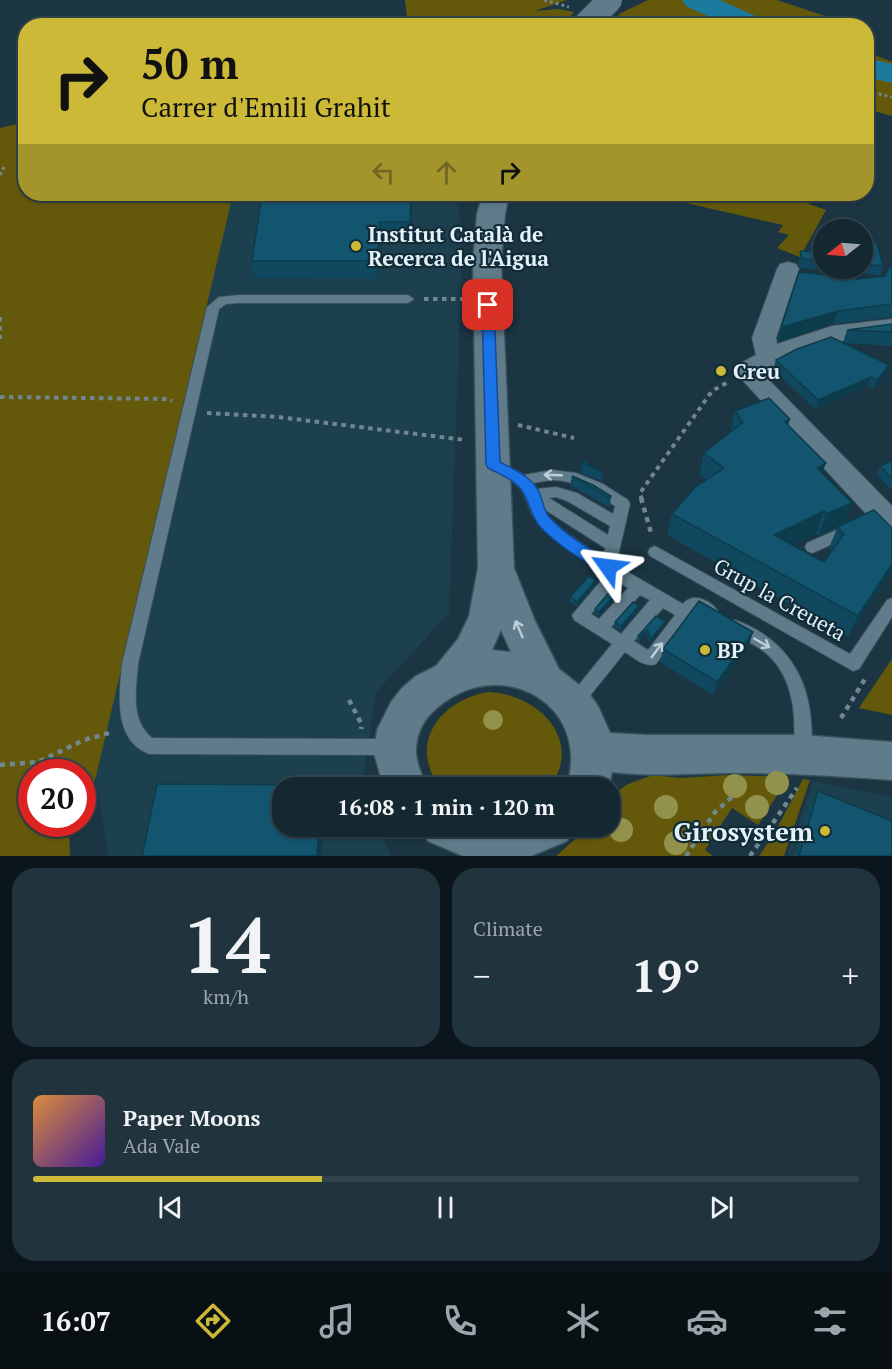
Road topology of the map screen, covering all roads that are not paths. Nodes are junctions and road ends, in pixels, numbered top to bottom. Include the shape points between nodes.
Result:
1 (610, 0) edge
2 (592, 18) edge
3 (493, 204) edge
4 (794, 274) dead end
5 (408, 299) road end
6 (892, 327) edge
7 (768, 357) junction
8 (492, 453) junction
9 (522, 481) junction
10 (533, 495) junction
11 (879, 520) edge
12 (617, 523) junction
13 (614, 546) junction
14 (812, 547) dead end
15 (655, 552) road end
16 (496, 568) junction
17 (613, 570) junction
18 (639, 586) junction
19 (661, 599) junction
20 (892, 604) edge
21 (684, 613) junction
22 (600, 628) junction
23 (623, 643) junction
24 (451, 676) junction
25 (559, 693) junction
26 (377, 747) junction
27 (892, 761) edge
28 (590, 769) edge
29 (799, 771) junction
30 (402, 777) edge
31 (438, 837) edge
32 (467, 837) edge
33 (527, 837) edge
34 (544, 837) edge
35 (446, 856) edge
36 (528, 856) edge

1 - 2 main road, bridge
3 - 8 main road via 487,262
4 - 7 street via 764,338
5 - 26 lane via 223,300 213,307 130,664 127,710 140,740 149,746
6 - 7 street via 844,331
7 - 11 street via 747,371
8 - 9 lane
8 - 16 main road
9 - 10 lane
12 -> 9 lane via 623,504 577,477 543,474
10 - 12 lane via 556,492 572,497
10 - 13 lane
10 - 17 lane via 545,522 570,544
11 - 14 lane
12 - 13 lane
13 - 17 lane
15 - 20 lane, Grup la Creueta via 853,664
16 - 24 main road via 488,616 473,650
25 -> 16 main road via 516,622
17 - 18 lane
17 - 22 lane via 580,615
18 - 19 lane
18 - 22 lane
19 - 21 lane
19 - 23 lane
23 -> 21 lane via 650,659
21 -> 29 lane via 693,602 771,648 782,660 803,702
22 - 23 lane
23 - 25 lane
24 - 25 main road via 498,667 526,674
24 - 26 main road via 435,684 414,705 401,727
25 - 28 main road via 587,728
26 - 30 main road via 399,768
27 - 29 main road
28 - 29 main road via 647,754
31 - 35 main road
32 - 33 main road via 499,842
34 - 36 main road

